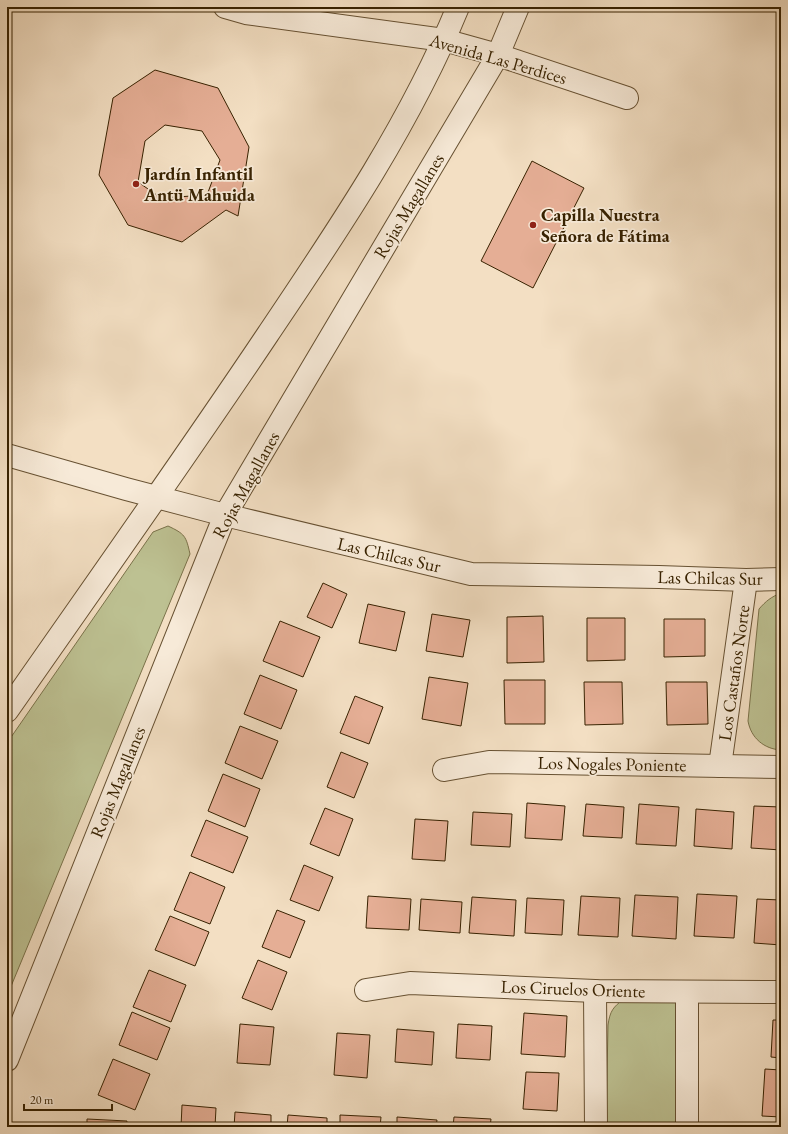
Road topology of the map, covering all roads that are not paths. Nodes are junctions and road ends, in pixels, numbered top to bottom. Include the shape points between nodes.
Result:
1 (225, 7) edge
2 (458, 7) edge
3 (518, 7) edge
4 (444, 40) junction
5 (498, 55) junction
6 (627, 98) dead end
7 (7, 455) edge
8 (156, 497) junction
9 (225, 515) junction
10 (781, 579) edge
11 (746, 580) junction
12 (7, 711) edge
13 (720, 766) junction
14 (781, 767) edge
15 (444, 770) dead end
16 (366, 990) dead end
17 (595, 991) junction
18 (687, 992) junction
19 (781, 992) edge
20 (7, 1060) edge
21 (596, 1127) edge
22 (688, 1127) edge

1 - 4 street, Avenida Las Perdices via 246,13
2 - 4 street
3 - 5 street, Rojas Magallanes
4 - 5 street, Avenida Las Perdices
4 - 8 street via 414,100 348,214
5 - 6 street, Avenida Las Perdices
5 - 9 street, Rojas Magallanes
7 - 8 street, Las Chilcas Sur
8 - 9 street, Las Chilcas Sur
8 - 12 street
9 - 11 street, Las Chilcas Sur via 471,574
9 - 20 street, Rojas Magallanes
10 - 11 street, Las Chilcas Sur
11 - 13 street, Los Castaños Norte
13 - 14 street, Los Nogales Poniente
13 - 15 street, Los Nogales Poniente via 489,762
16 - 17 street, Los Ciruelos Oriente via 410,983
17 - 18 street, Los Ciruelos Oriente
17 - 21 street
18 - 19 street, Los Ciruelos Oriente
18 - 22 street

